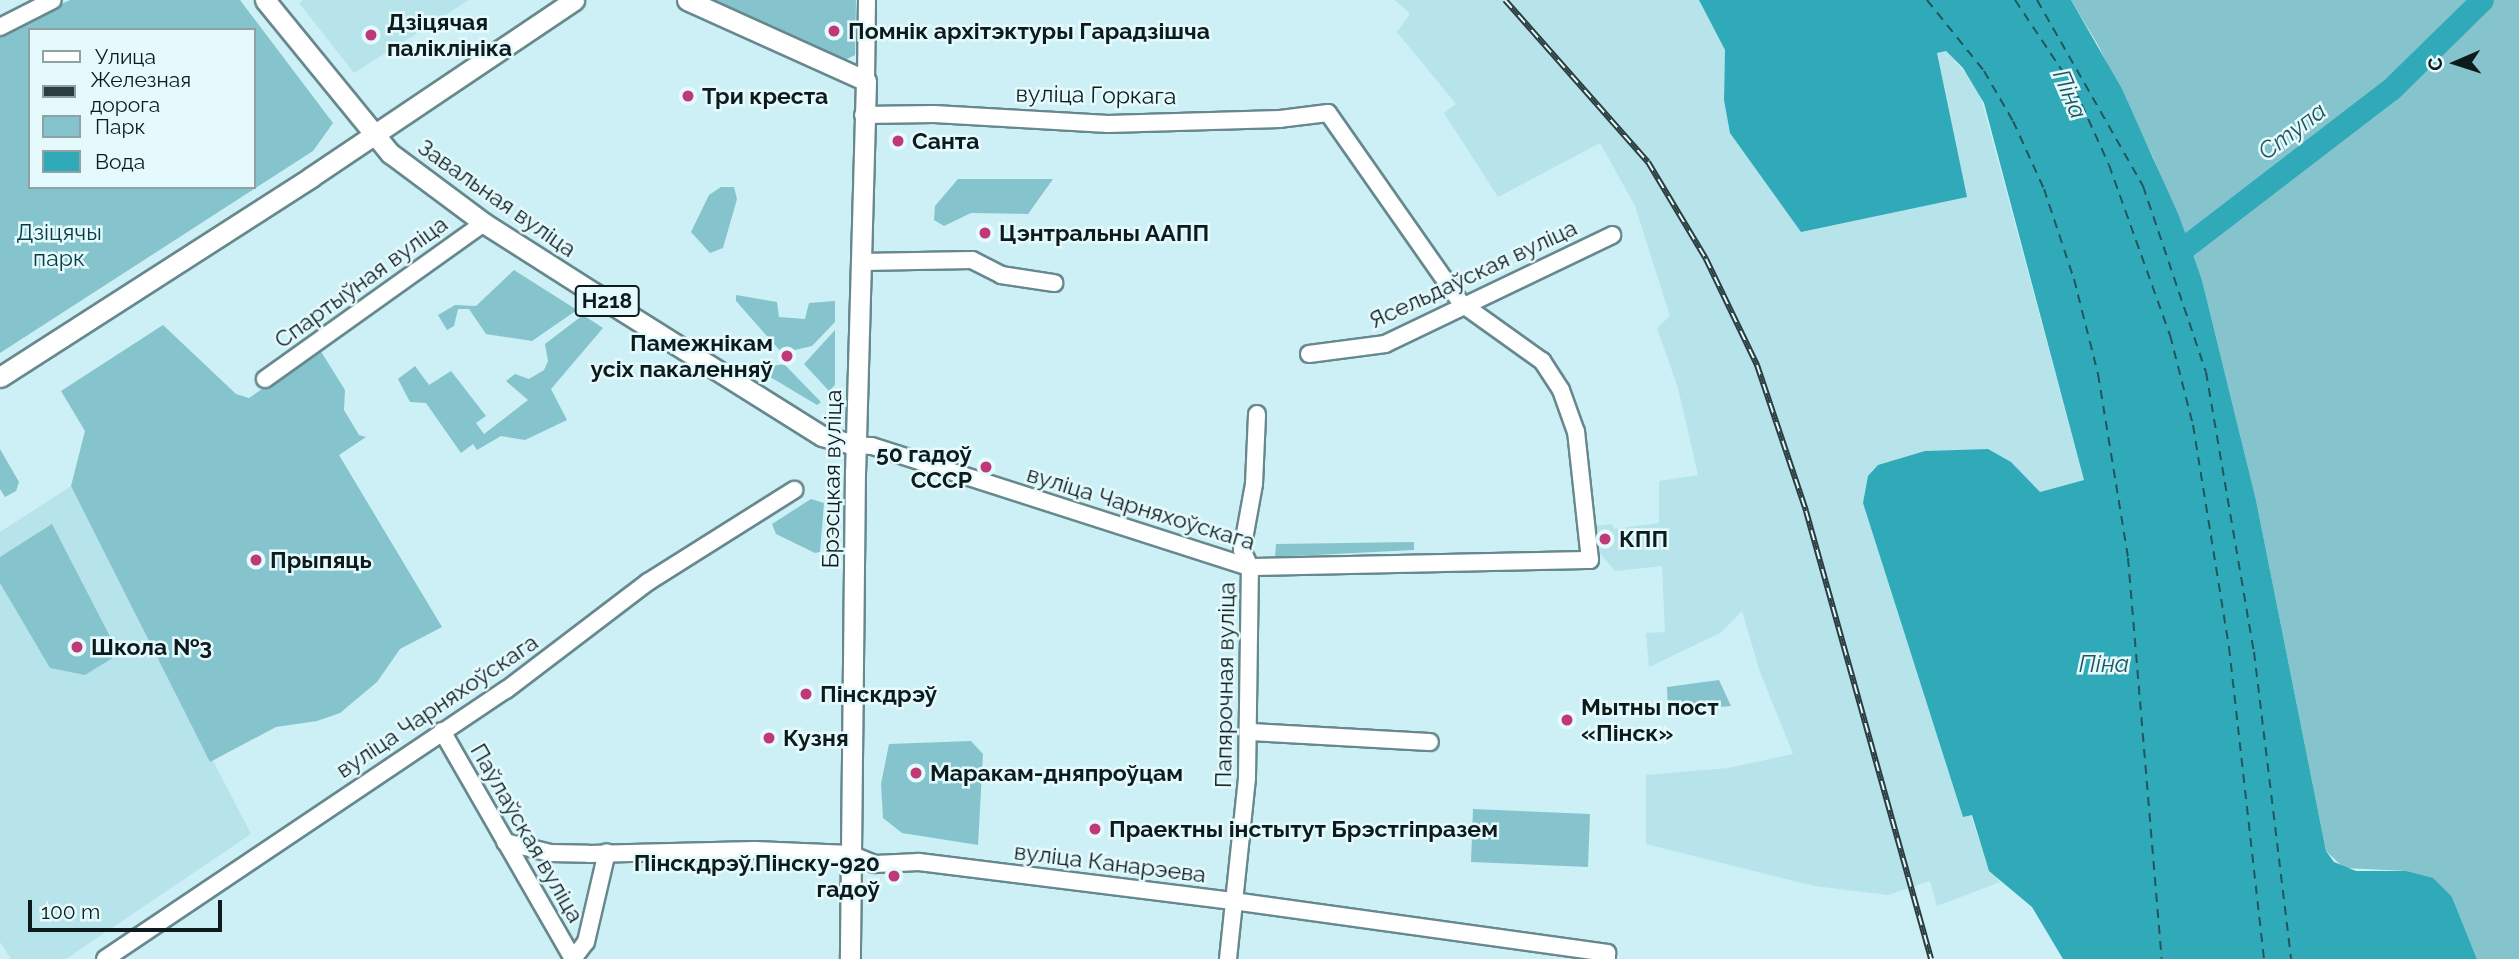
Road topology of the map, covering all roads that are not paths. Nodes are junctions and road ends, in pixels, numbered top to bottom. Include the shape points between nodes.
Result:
1 (53, 0) edge
2 (265, 0) edge
3 (575, 0) edge
4 (687, 0) edge
5 (867, 0) edge
6 (0, 27) edge
7 (866, 81) junction
8 (863, 115) junction
9 (372, 134) junction
10 (484, 223) junction
11 (1612, 235) dead end
12 (860, 262) junction
13 (1054, 283) dead end
14 (1461, 303) junction
15 (1309, 354) dead end
16 (0, 377) edge
17 (265, 379) dead end
18 (1257, 414) dead end
19 (856, 445) junction
20 (794, 490) dead end
21 (1250, 567) junction
22 (442, 731) junction
23 (1250, 732) junction
24 (1430, 742) dead end
25 (505, 842) junction
26 (607, 852) junction
27 (850, 854) junction
28 (1233, 901) junction
29 (1607, 956) edge
30 (105, 959) edge
31 (573, 959) edge
32 (850, 959) edge
33 (1228, 959) edge

1 - 6 street
2 - 9 main road, Завальная вуліца / Н218
3 - 9 main road
4 - 7 main road
5 - 7 street, Брэсцкая вуліца
7 - 8 main road, Брэсцкая вуліца
8 - 12 main road, Брэсцкая вуліца
8 - 14 street, вуліца Горкага via 934,114 1108,124 1280,119 1328,113
9 - 10 main road, Завальная вуліца / Н218 via 390,153
9 - 16 main road
10 - 17 street, Спартыўная вуліца
10 - 19 main road, Завальная вуліца / Н218 via 822,436
11 - 14 street, Ясельдаўская вуліца
12 - 13 street via 972,261 1002,275
12 - 19 main road, Брэсцкая вуліца
14 - 15 street, Ясельдаўская вуліца via 1385,344
14 - 21 street, вуліца Чарняхоўскага via 1542,360 1560,390 1576,432 1590,560
18 - 21 street, Папярочная вуліца via 1254,484 1242,550
19 - 21 street, вуліца Чарняхоўскага via 872,446
19 - 27 main road, Брэсцкая вуліца
20 - 22 street, вуліца Чарняхоўскага via 648,582 506,690
21 - 23 street, Папярочная вуліца
22 - 25 street, Паўлаўская вуліца
22 - 30 street, вуліца Чарняхоўскага
23 - 24 street
23 - 28 street, Папярочная вуліца
25 - 26 street, вуліца Канарэева via 550,853
25 - 31 street, Паўлаўская вуліца
26 - 27 street, вуліца Канарэева
26 - 31 street via 586,942
27 - 28 street, вуліца Канарэева via 875,864 919,862
27 - 32 main road, Брэсцкая вуліца
28 - 29 street, вуліца Канарэева
28 - 33 street, Папярочная вуліца

